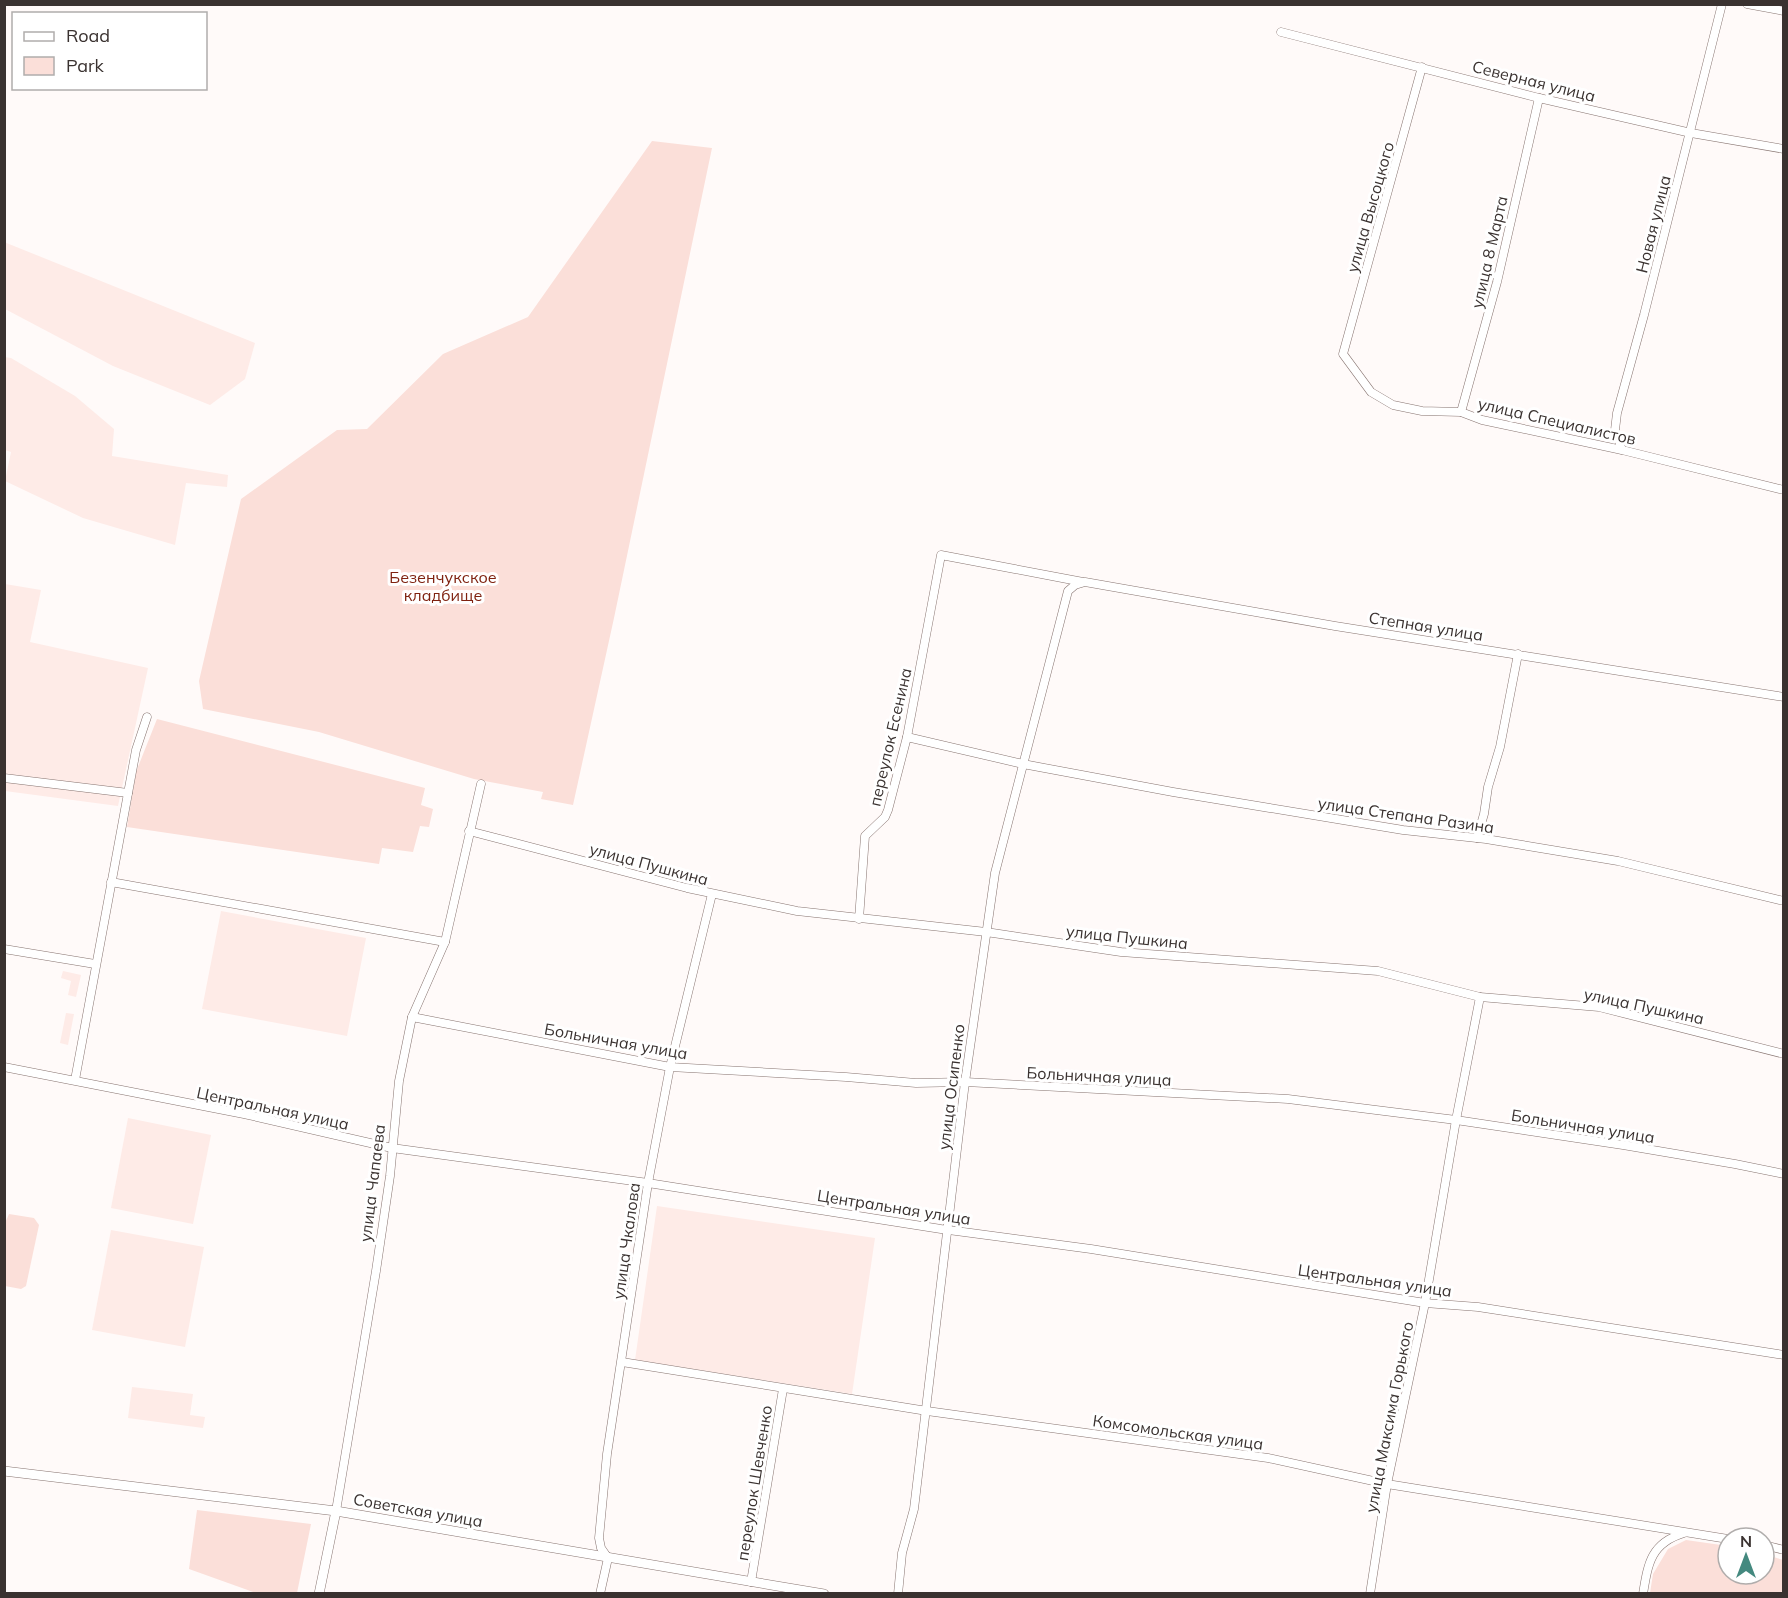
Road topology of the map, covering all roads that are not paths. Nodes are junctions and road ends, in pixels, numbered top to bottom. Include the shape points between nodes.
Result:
1 (1722, 4) edge
2 (1747, 4) edge
3 (1784, 11) edge
4 (1281, 32) dead end
5 (1422, 67) junction
6 (1539, 98) junction
7 (1691, 133) junction
8 (1784, 148) edge
9 (1343, 354) joint
10 (1461, 412) junction
11 (1622, 450) junction
12 (1784, 490) edge
13 (941, 555) joint
14 (1085, 582) junction
15 (1518, 654) junction
16 (1784, 697) edge
17 (147, 717) dead end
18 (907, 737) junction
19 (1023, 764) junction
20 (4, 777) edge
21 (481, 783) dead end
22 (128, 793) junction
23 (469, 831) junction
24 (1477, 838) junction
25 (111, 882) junction
26 (712, 894) junction
27 (1784, 901) edge
28 (860, 919) junction
29 (986, 932) junction
30 (445, 942) junction
31 (4, 949) edge
32 (95, 964) junction
33 (1480, 997) junction
34 (412, 1017) junction
35 (1784, 1054) edge
36 (4, 1067) edge
37 (670, 1067) junction
38 (75, 1080) junction
39 (965, 1082) junction
40 (1456, 1120) junction
41 (392, 1148) junction
42 (1784, 1174) edge
43 (648, 1183) junction
44 (947, 1230) junction
45 (1425, 1303) junction
46 (1784, 1354) edge
47 (622, 1362) junction
48 (783, 1389) junction
49 (927, 1412) junction
50 (4, 1471) edge
51 (1387, 1484) junction
52 (336, 1511) junction
53 (1685, 1533) junction
54 (1716, 1537) edge
55 (608, 1558) junction
56 (751, 1581) junction
57 (319, 1593) edge
58 (600, 1593) edge
59 (824, 1593) edge
60 (898, 1593) edge
61 (1370, 1593) edge
62 (1643, 1593) edge

1 - 7 street, Новая улица
2 - 3 street
4 - 5 street, Северная улица
5 - 6 street, Северная улица
5 - 9 street, улица Высоцкого
6 - 7 street, Северная улица
6 - 10 street, улица 8 Марта via 1497,282
7 - 8 street, Северная улица
7 - 11 street, Новая улица via 1617,413 1615,430
9 - 10 street, улица Специалистов via 1371,392 1393,405
10 - 11 street, улица Специалистов
11 - 12 street, улица Специалистов
13 - 14 street, Степная улица
13 - 18 street, переулок Есенина
14 - 15 street, Степная улица
14 - 19 street, улица Осипенко via 1068,591
15 - 16 street, Степная улица
15 - 24 street
17 - 22 street
18 - 19 street, улица Степана Разина
18 - 28 street, переулок Есенина via 885,817 865,836
19 - 24 street, улица Степана Разина via 1335,819
19 - 29 street, улица Осипенко via 995,873
20 - 22 street
21 - 23 street, улица Чапаева
22 - 25 street
23 - 26 street, улица Пушкина
23 - 30 street, улица Чапаева
24 - 27 street, улица Степана Разина via 1618,861
25 - 30 street
25 - 32 street
26 - 28 street, улица Пушкина
26 - 37 street, улица Чкалова
28 - 29 street, улица Пушкина
29 - 33 street, улица Пушкина via 1121,952 1378,971
29 - 39 street, улица Осипенко
30 - 34 street, улица Чапаева
31 - 32 street
32 - 38 street
33 - 35 street, улица Пушкина via 1599,1007
33 - 40 street, улица Максима Горького
34 - 37 street, Больничная улица
34 - 41 street, улица Чапаева via 399,1081
36 - 38 street, Центральная улица
37 - 39 street, Больничная улица via 916,1083
37 - 43 street, улица Чкалова
38 - 41 street, Центральная улица
39 - 40 street, Больничная улица via 1288,1099
39 - 44 street, улица Осипенко
40 - 42 street, Больничная улица
40 - 45 street, улица Максима Горького
41 - 43 street, Центральная улица
41 - 52 street, улица Чапаева
43 - 44 street, Центральная улица
43 - 47 street, улица Чкалова
44 - 45 street, Центральная улица
44 - 49 street, улица Осипенко
45 - 46 street, Центральная улица via 1478,1307
45 - 51 street, улица Максима Горького
47 - 48 street, Комсомольская улица
47 - 55 street, улица Чкалова via 599,1538
48 - 49 street, Комсомольская улица
48 - 56 street, переулок Шевченко
49 - 51 street, Комсомольская улица via 1268,1458
49 - 60 street, улица Осипенко
50 - 52 street, Советская улица
51 - 53 street, Комсомольская улица
51 - 61 street, улица Максима Горького
52 - 55 street, Советская улица
52 - 57 street, улица Чапаева
53 - 54 street, Комсомольская улица
53 - 62 street via 1667,1539 1653,1555
55 - 56 street, Советская улица
55 - 58 street, улица Чкалова
56 - 59 street, Советская улица

